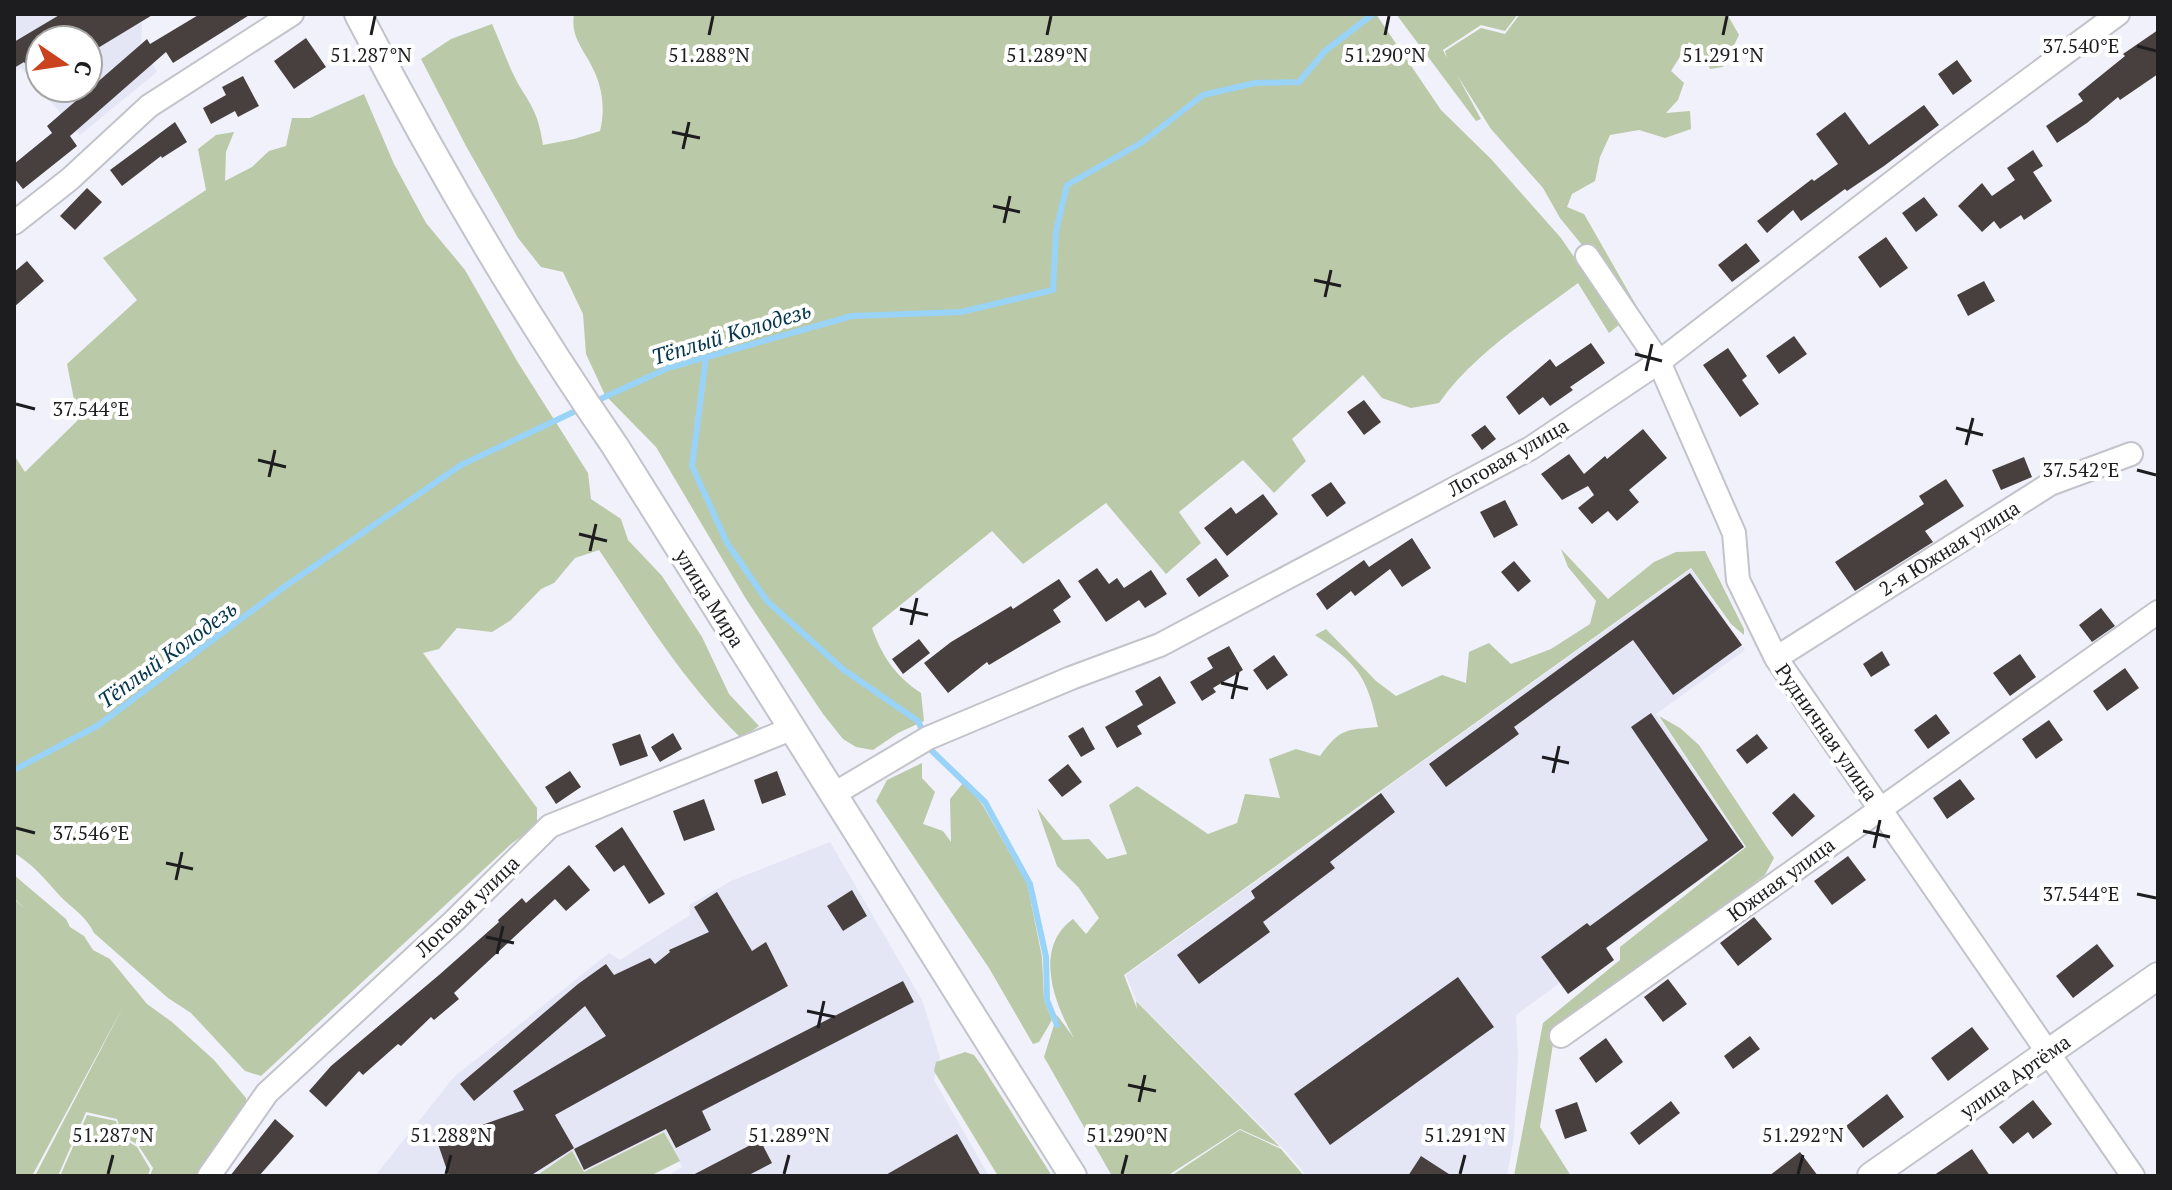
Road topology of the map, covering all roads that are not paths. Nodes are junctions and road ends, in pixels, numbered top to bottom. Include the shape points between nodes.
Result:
1 (292, 14) edge
2 (358, 14) edge
3 (2118, 14) edge
4 (14, 223) edge
5 (1587, 256) dead end
6 (1659, 362) junction
7 (2131, 454) dead end
8 (2158, 612) edge
9 (1776, 658) junction
10 (791, 729) junction
11 (834, 794) junction
12 (1880, 808) junction
13 (2158, 976) edge
14 (1561, 1036) dead end
15 (2048, 1053) junction
16 (209, 1176) edge
17 (1073, 1176) edge
18 (1871, 1176) edge
19 (2133, 1176) edge

1 - 4 street via 149,106
2 - 10 street, улица Мира via 420,134 549,350
3 - 6 street, Логовая улица
5 - 6 street, Рудничная улица
6 - 9 street, Рудничная улица via 1734,533 1738,580
6 - 11 street, Логовая улица via 1531,448 1160,645 928,738
7 - 9 street, 2-я Южная улица via 2050,484
8 - 12 street, Южная улица
9 - 12 street, Рудничная улица
10 - 11 street, улица Мира
10 - 16 street, Логовая улица via 550,826 267,1093
11 - 17 street, улица Мира
12 - 14 street, Южная улица
12 - 15 street, Рудничная улица
13 - 15 street, улица Артёма
15 - 18 street, улица Артёма
15 - 19 street, Рудничная улица

